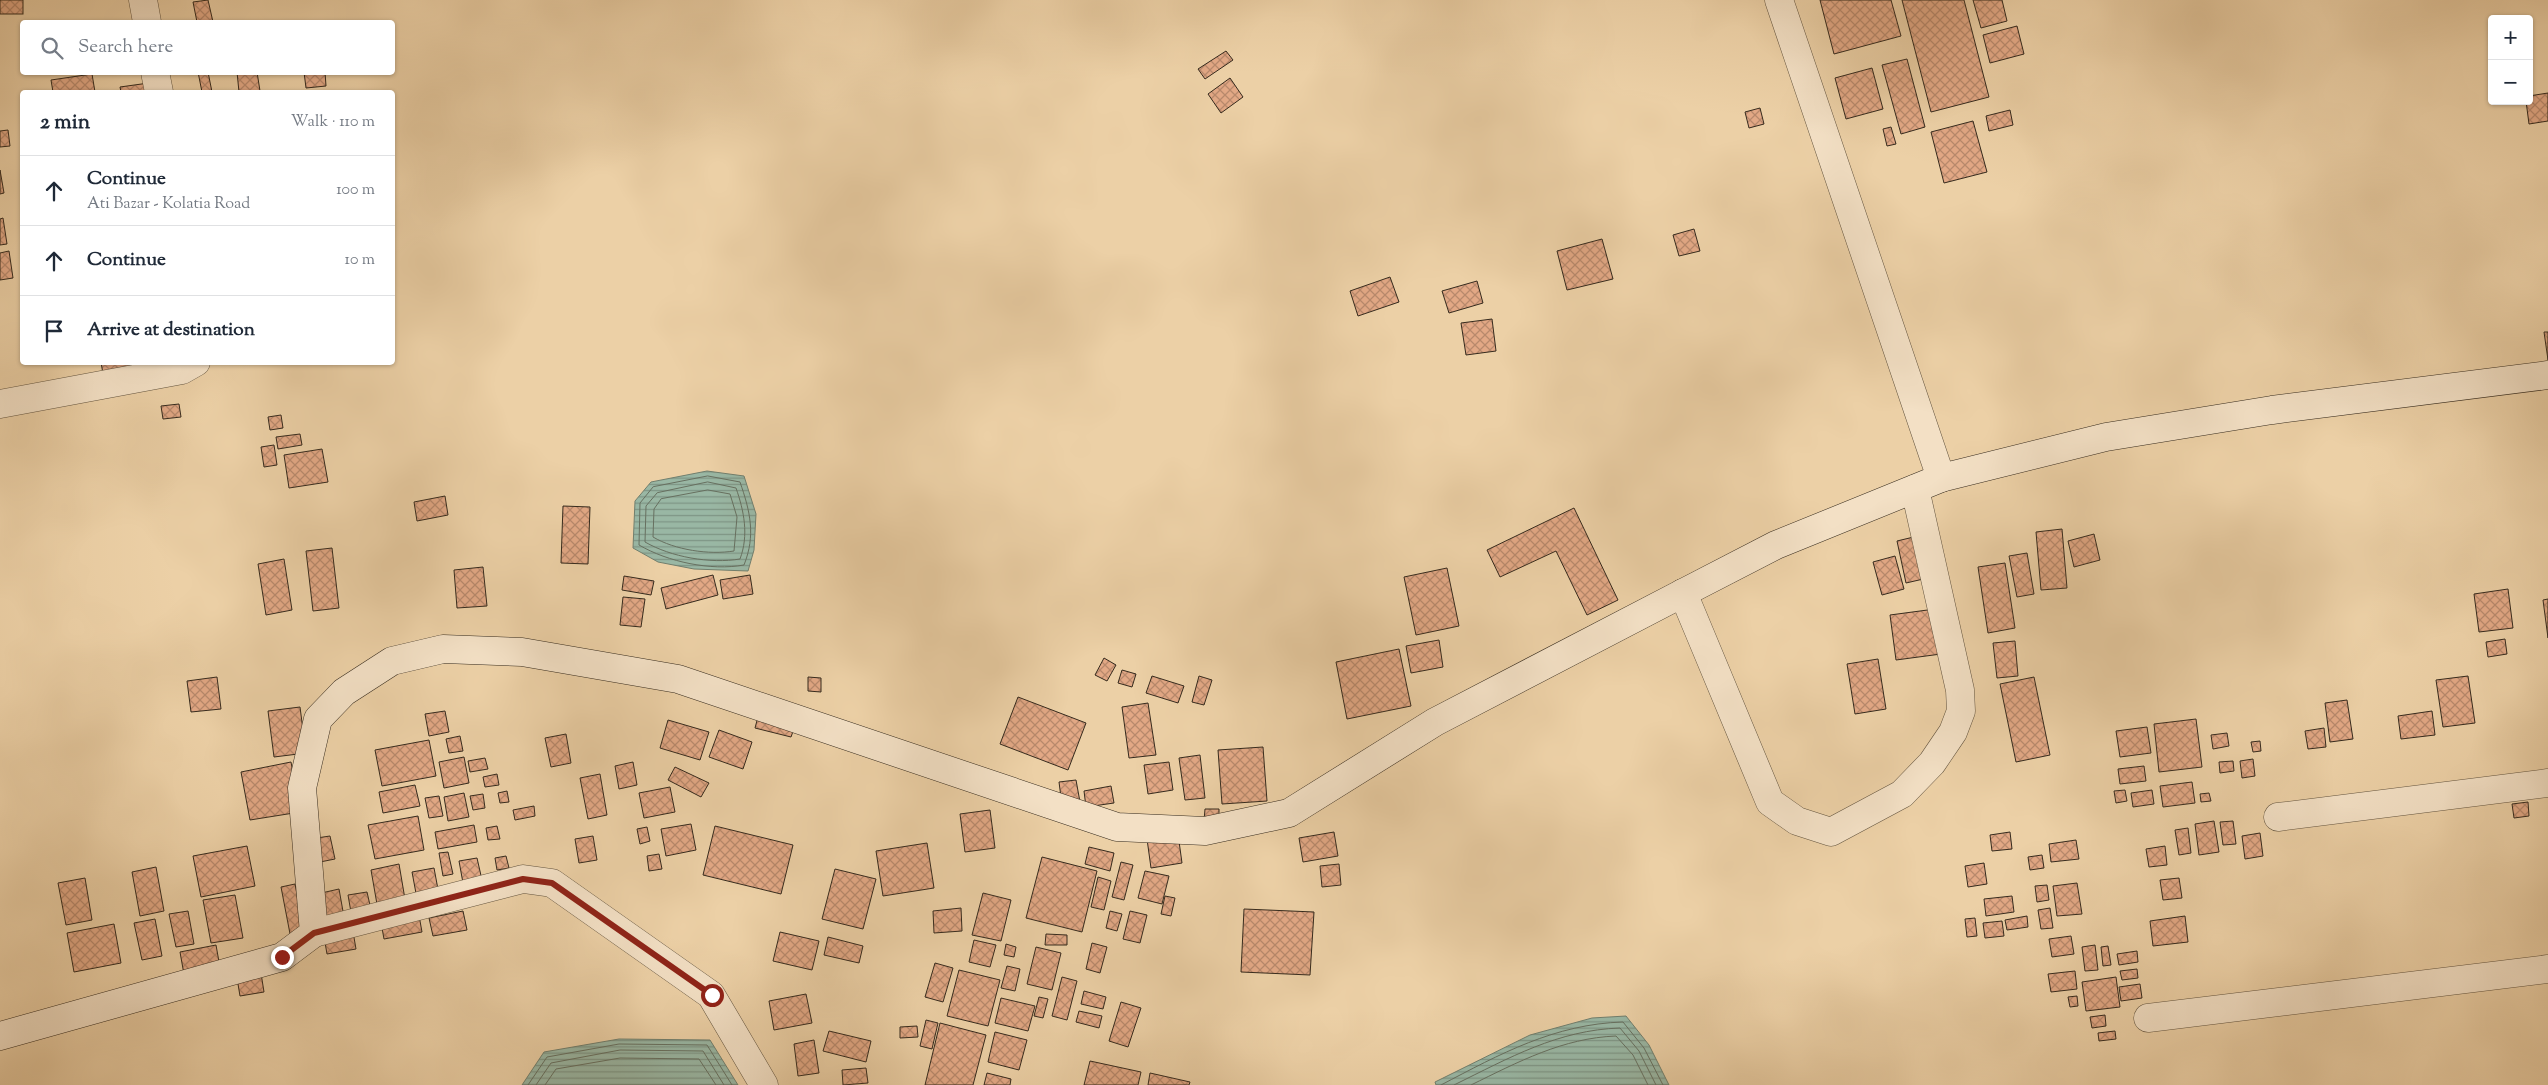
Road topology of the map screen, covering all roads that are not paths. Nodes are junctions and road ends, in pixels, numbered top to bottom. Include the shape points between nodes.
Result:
1 (143, 0) edge
2 (1779, 0) edge
3 (147, 20) edge
4 (155, 75) edge
5 (158, 90) edge
6 (191, 365) edge
7 (2548, 374) edge
8 (0, 404) edge
9 (1941, 478) junction
10 (1915, 489) junction
11 (1683, 592) junction
12 (2548, 783) edge
13 (2278, 817) dead end
14 (314, 933) junction
15 (2548, 969) edge
16 (2148, 1018) dead end
17 (0, 1036) edge
18 (764, 1085) edge

1 - 3 main road
2 - 9 main road
4 - 5 main road
6 - 8 main road via 182,370
7 - 9 main road via 2272,410 2106,437
9 - 10 main road
10 - 11 main road via 1776,545
10 - 11 main road via 1960,690 1961,711 1953,732 1932,763 1902,794 1831,832 1797,821 1770,802
11 - 14 main road via 1435,722 1289,813 1205,831 1117,826 678,679 522,652 444,649 392,661 344,692 318,719 302,788
12 - 13 main road
14 - 17 main road via 282,957
14 - 18 main road via 523,879 552,883 712,995
15 - 16 main road

